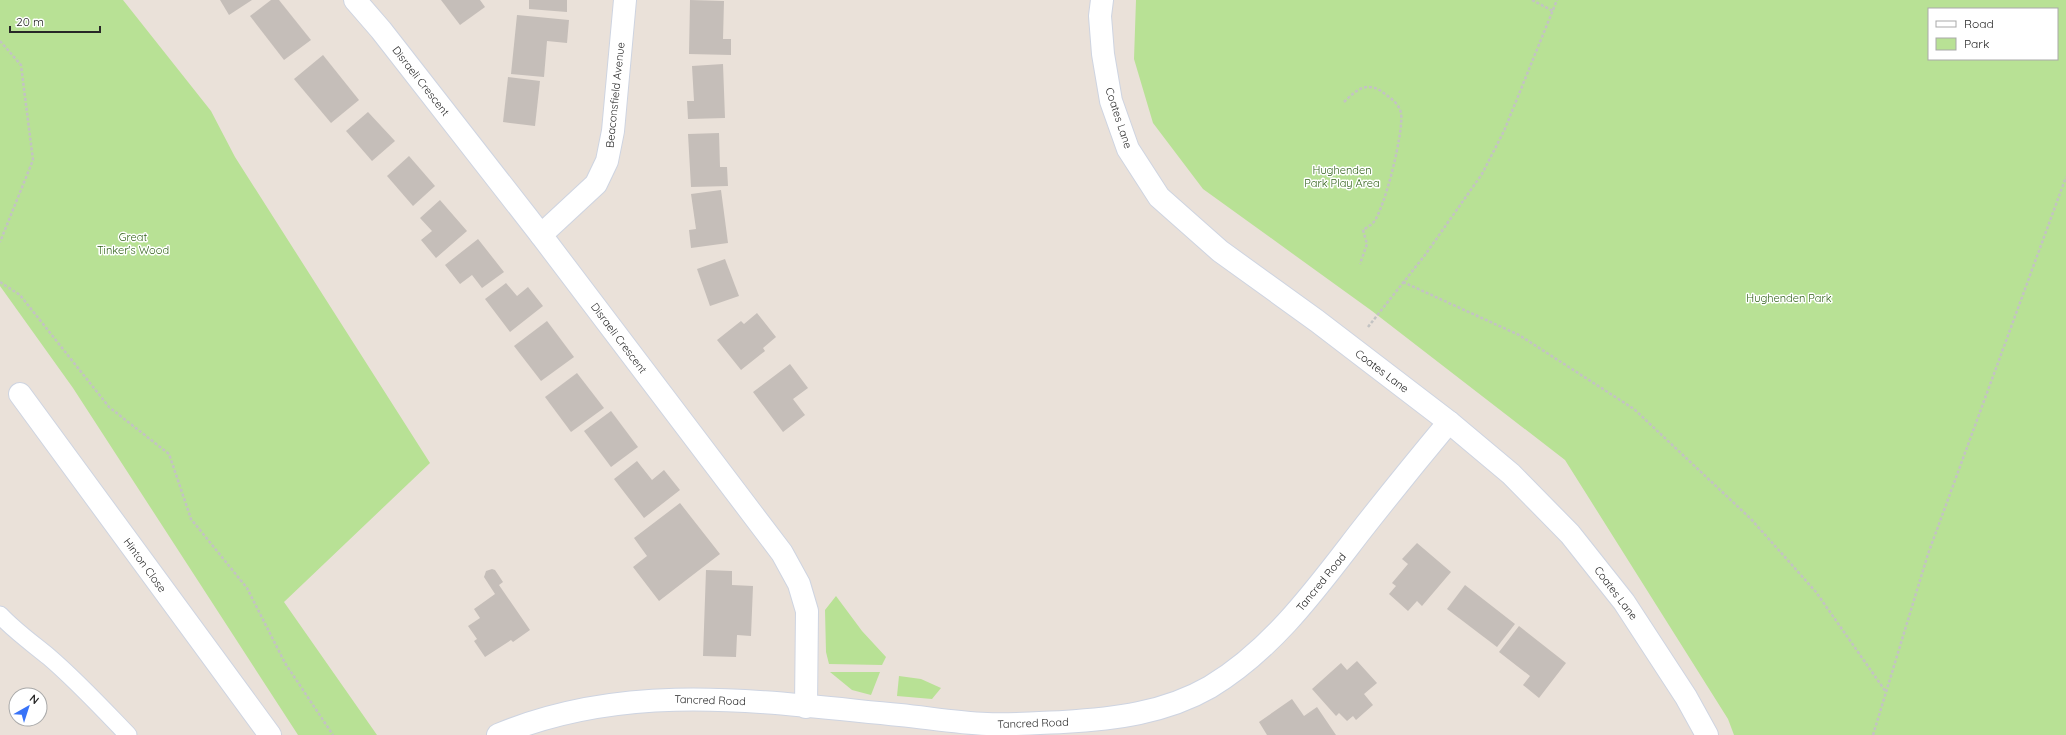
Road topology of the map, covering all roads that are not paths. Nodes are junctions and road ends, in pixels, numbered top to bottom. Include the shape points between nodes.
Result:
1 (355, 0) edge
2 (625, 0) edge
3 (1102, 0) edge
4 (541, 235) junction
5 (20, 394) dead end
6 (1449, 422) junction
7 (0, 614) edge
8 (806, 707) junction
9 (985, 730) edge
10 (128, 735) edge
11 (270, 735) edge
12 (498, 735) edge
13 (1707, 735) edge

1 - 4 street, Disraeli Crescent
2 - 4 street, Beaconsfield Avenue via 613,131 607,160 596,184
3 - 6 street, Coates Lane via 1100,16 1103,54 1111,102 1128,149 1159,197 1220,251
4 - 8 street, Disraeli Crescent via 782,553 799,584 808,611
5 - 11 street, Hinton Close
6 - 9 street, Tancred Road via 1303,606 1254,656 1208,688 1157,710 1105,719
6 - 13 street, Coates Lane via 1511,474 1570,534 1624,602 1686,697
7 - 10 lane via 16,631 49,657
8 - 9 street, Tancred Road
8 - 12 street, Tancred Road via 742,701 675,699 626,702 567,711

